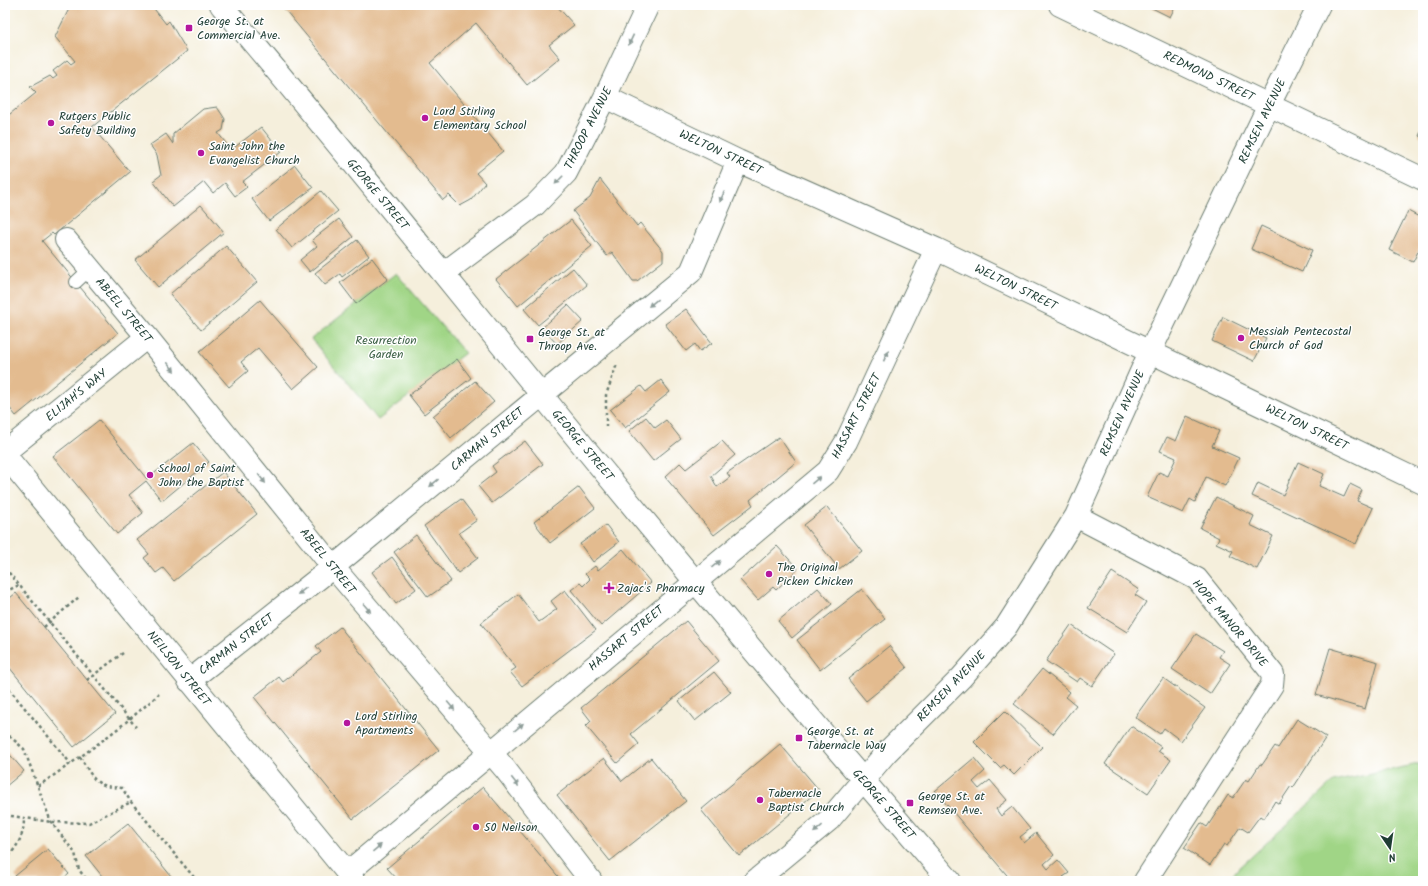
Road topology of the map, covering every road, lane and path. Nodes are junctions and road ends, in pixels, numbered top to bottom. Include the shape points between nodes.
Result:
1 (221, 5) edge
2 (648, 5) edge
3 (1060, 5) edge
4 (1319, 5) edge
5 (605, 97) junction
6 (1269, 105) junction
7 (738, 161) junction
8 (1423, 179) edge
9 (66, 240) dead end
10 (936, 249) junction
11 (444, 273) junction
12 (147, 337) junction
13 (1150, 352) junction
14 (618, 358) dead end
15 (541, 395) junction
16 (606, 427) dead end
17 (5, 452) edge
18 (5, 456) edge
19 (1423, 483) edge
20 (1076, 516) junction
21 (333, 567) junction
22 (5, 568) edge
23 (696, 581) junction
24 (19, 585) junction
25 (5, 592) edge
26 (79, 597) dead end
27 (49, 622) junction
28 (44, 627) dead end
29 (124, 653) dead end
30 (94, 676) junction
31 (87, 680) dead end
32 (190, 681) junction
33 (5, 684) edge
34 (158, 694) dead end
35 (130, 720) junction
36 (136, 727) dead end
37 (5, 732) edge
38 (490, 752) junction
39 (80, 757) junction
40 (71, 764) junction
41 (864, 780) junction
42 (38, 786) junction
43 (131, 802) junction
44 (5, 815) edge
45 (24, 818) junction
46 (51, 822) junction
47 (5, 861) edge
48 (350, 877) edge
49 (88, 881) edge
50 (197, 881) edge
51 (591, 881) edge
52 (755, 881) edge
53 (950, 881) edge
54 (1145, 881) edge

1 - 11 street, GEORGE STREET
2 -> 5 street, THROOP AVENUE
3 - 6 street, REDMOND STREET
4 - 6 street, REMSEN AVENUE
5 - 7 street, WELTON STREET
5 -> 11 street, THROOP AVENUE via 566,173 535,205
6 - 8 street, REDMOND STREET
6 - 13 street, REMSEN AVENUE
7 - 10 street, WELTON STREET
7 -> 15 street, CARMAN STREET via 691,272
9 - 12 street, ABEEL STREET via 83,275
10 - 13 street, WELTON STREET
23 -> 10 street, HASSART STREET via 828,470 846,442
11 - 15 street, GEORGE STREET
12 - 17 street, ELIJAH'S WAY
12 -> 21 street, ABEEL STREET
13 - 19 street, WELTON STREET
13 - 20 street, REMSEN AVENUE
14 - 16 path via 606,395
15 -> 21 street, CARMAN STREET
15 - 23 street, GEORGE STREET
18 - 32 street, NEILSON STREET
20 - 41 street, REMSEN AVENUE via 1006,626 961,678 886,753
20 - 54 street, HOPE MANOR DRIVE via 1197,579 1273,674 1272,685
21 -> 32 street, CARMAN STREET
21 -> 38 street, ABEEL STREET
22 - 24 path
38 -> 23 street, HASSART STREET
23 - 41 street, GEORGE STREET
24 - 25 path
24 - 27 path
26 - 27 path
27 - 28 path
27 - 30 path
29 - 30 path
30 - 31 path
30 - 35 path
32 - 48 street, NEILSON STREET
33 - 40 path
34 - 35 path
35 - 36 path
35 - 39 path
37 - 42 path via 24,749
48 -> 38 street, HASSART STREET
38 -> 51 street, ABEEL STREET via 506,769
39 - 40 path
39 - 43 path via 98,784 122,788
40 - 42 path
41 -> 52 street, REMSEN AVENUE via 829,820
41 - 53 street, GEORGE STREET
42 - 46 path
43 - 46 path via 89,823
43 - 50 path
44 - 45 path
45 - 46 path
45 - 47 path via 24,832
46 - 49 path via 75,853 79,870

